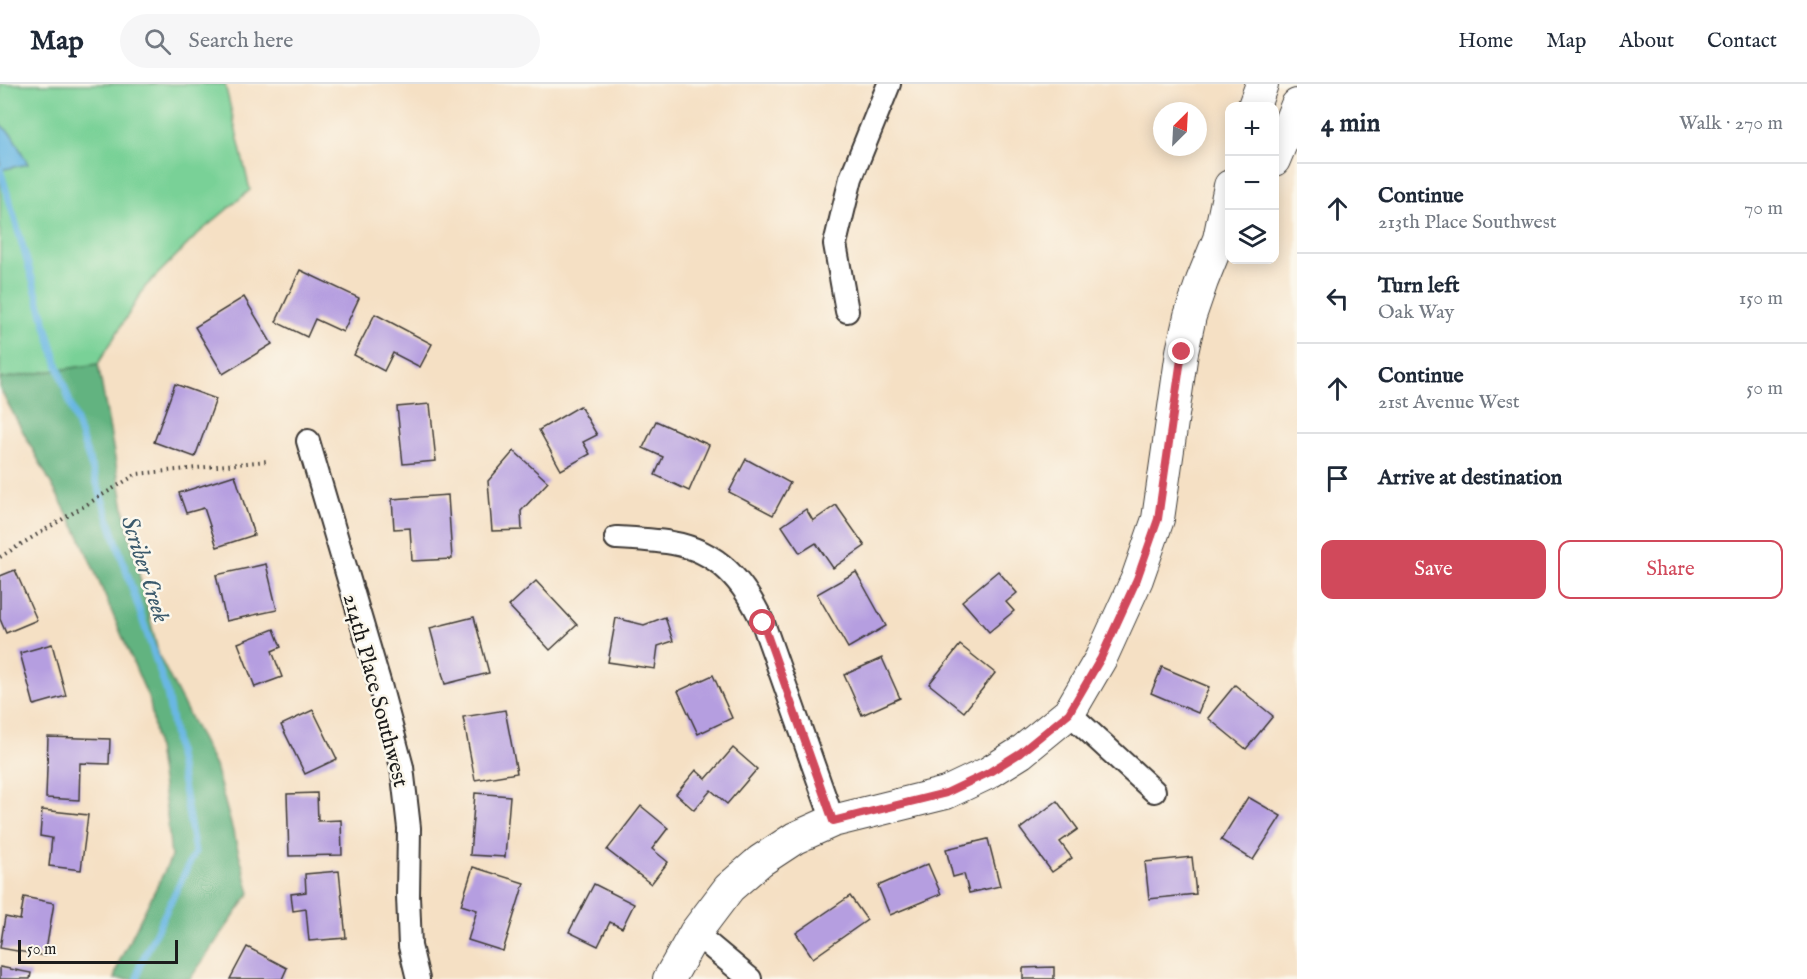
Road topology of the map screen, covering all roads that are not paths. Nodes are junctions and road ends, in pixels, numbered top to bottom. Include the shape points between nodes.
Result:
1 (890, 84) edge
2 (1262, 84) edge
3 (1255, 102) edge
4 (1297, 105) edge
5 (1277, 156) edge
6 (1227, 210) edge
7 (1224, 232) edge
8 (847, 311) dead end
9 (308, 441) dead end
10 (616, 538) dead end
11 (1069, 713) junction
12 (1154, 791) dead end
13 (833, 821) junction
14 (695, 933) junction
15 (418, 979) edge
16 (669, 979) edge
17 (750, 979) edge

1 - 8 street via 851,178 835,243
2 - 3 street
4 - 5 street
6 - 7 street
7 - 11 street via 1190,316 1158,519 1133,589 1101,658
9 - 15 street, 214th Place Southwest via 402,767 409,828 410,946
10 - 13 street via 673,543 706,554 735,576 763,623
11 - 12 street
11 - 13 street via 1020,753 946,793
13 - 14 street via 795,838 760,861 729,888
14 - 16 street
14 - 17 street

